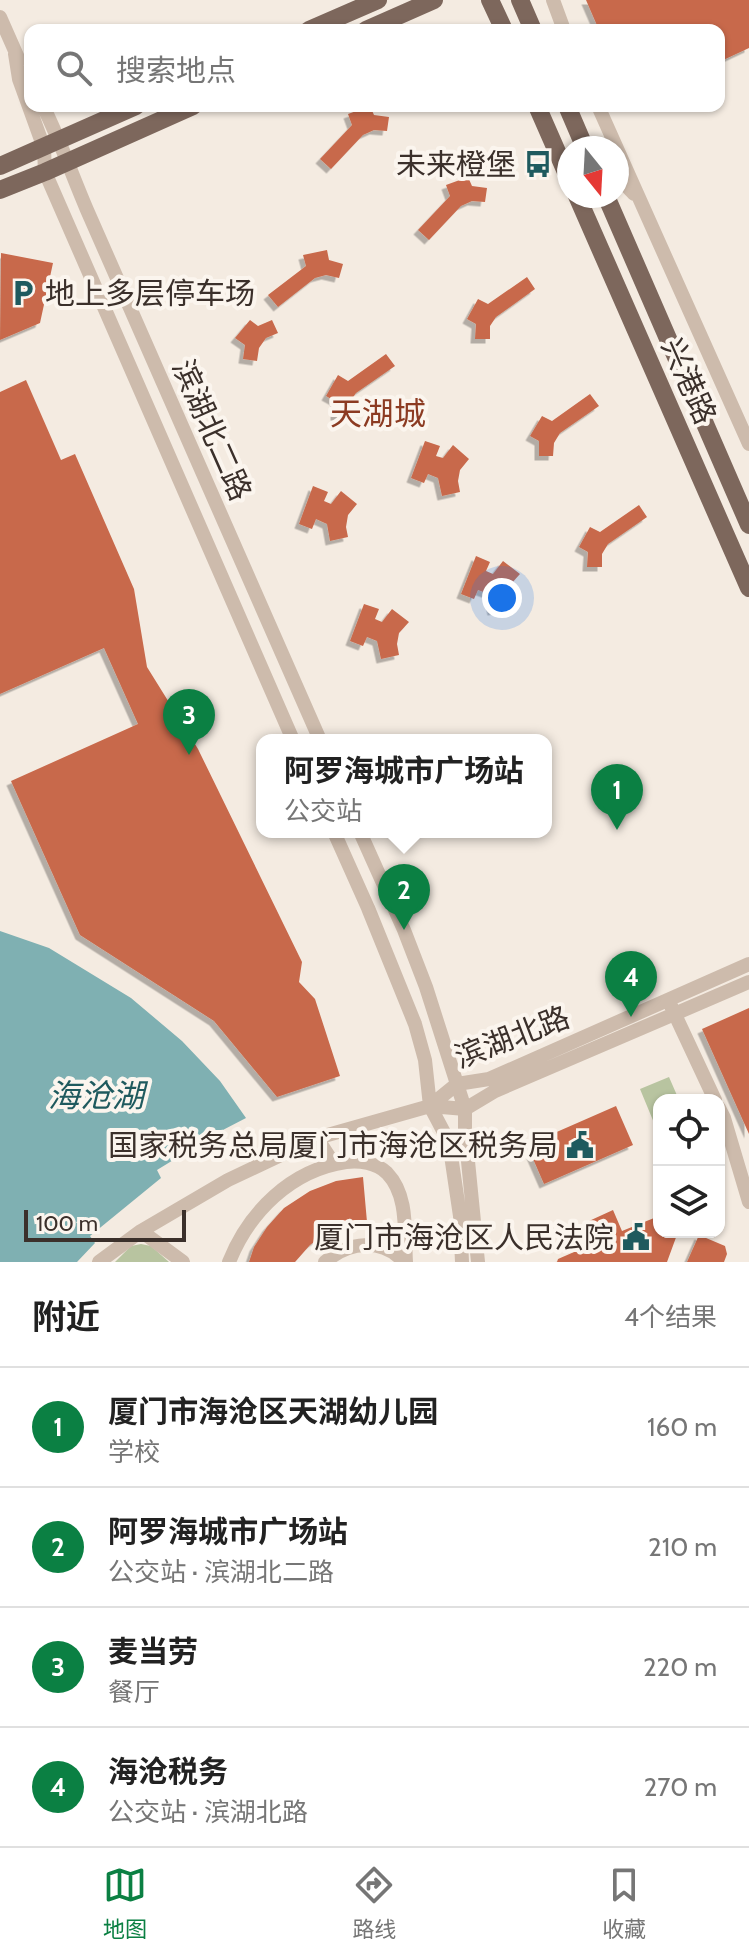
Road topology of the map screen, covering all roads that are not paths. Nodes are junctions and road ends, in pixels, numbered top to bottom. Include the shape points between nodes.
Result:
1 (378, 0) edge
2 (434, 0) edge
3 (490, 0) edge
4 (520, 0) edge
5 (553, 0) edge
6 (0, 17) edge
7 (323, 24) edge
8 (380, 24) edge
9 (501, 24) edge
10 (530, 24) edge
11 (562, 24) edge
12 (15, 54) junction
13 (24, 70) edge
14 (24, 89) edge
15 (36, 112) edge
16 (44, 112) edge
17 (123, 112) edge
18 (180, 112) edge
19 (540, 112) edge
20 (570, 112) edge
21 (601, 112) edge
22 (582, 136) edge
23 (52, 144) junction
24 (557, 152) edge
25 (67, 162) junction
26 (0, 166) edge
27 (45, 172) junction
28 (629, 189) edge
29 (0, 190) edge
30 (642, 204) junction
31 (582, 208) edge
32 (611, 208) edge
33 (749, 444) edge
34 (749, 525) edge
35 (749, 588) edge
36 (290, 734) edge
37 (317, 734) edge
38 (337, 838) edge
39 (363, 838) edge
40 (749, 964) edge
41 (749, 982) edge
42 (668, 1001) junction
43 (675, 1015) junction
44 (457, 1084) junction
45 (712, 1094) edge
46 (430, 1106) junction
47 (465, 1109) junction
48 (725, 1121) edge
49 (317, 1138) junction
50 (334, 1164) junction
51 (749, 1202) edge
52 (141, 1231) junction
53 (99, 1262) edge
54 (183, 1262) edge
55 (229, 1262) edge
56 (325, 1262) edge
57 (405, 1262) edge
58 (462, 1262) edge
59 (478, 1262) edge

1 - 7 main road
2 - 8 main road
3 - 9 main road
4 - 10 main road
5 - 11 street
6 - 12 street
12 - 13 street
12 - 14 street
15 - 23 street
16 - 23 street
17 - 23 main road
18 - 25 main road
19 - 24 main road
20 - 22 main road
21 - 30 street
23 - 25 street, 滨湖北二路
23 - 26 main road
23 - 27 street, 滨湖北二路
25 - 27 main road
25 - 37 street, 滨湖北二路
27 - 29 main road
27 - 36 street, 滨湖北二路
28 - 30 street
30 - 33 street
31 - 35 main road, 兴港路
32 - 34 main road, 兴港路
38 - 46 street via 415,1024
39 - 44 street via 415,958
40 - 42 street, 滨湖北路
41 - 43 street, 滨湖北路
42 - 43 street
42 - 44 street, 滨湖北路 via 489,1079
43 - 45 street
43 - 47 street, 滨湖北路 via 495,1091
44 - 46 street, 滨湖北路
44 - 47 street
46 - 47 street, 滨湖北路
46 - 49 street
46 - 58 street, 滨湖北路 via 449,1142
47 - 59 street, 滨湖北路
48 - 51 street
49 - 50 street
49 - 52 street via 228,1180
50 - 55 street via 301,1176 275,1194 248,1224
50 - 57 street via 369,1163 385,1171 396,1186 403,1204
52 - 53 street
52 - 54 street
56 - 57 street via 351,1246 368,1244

